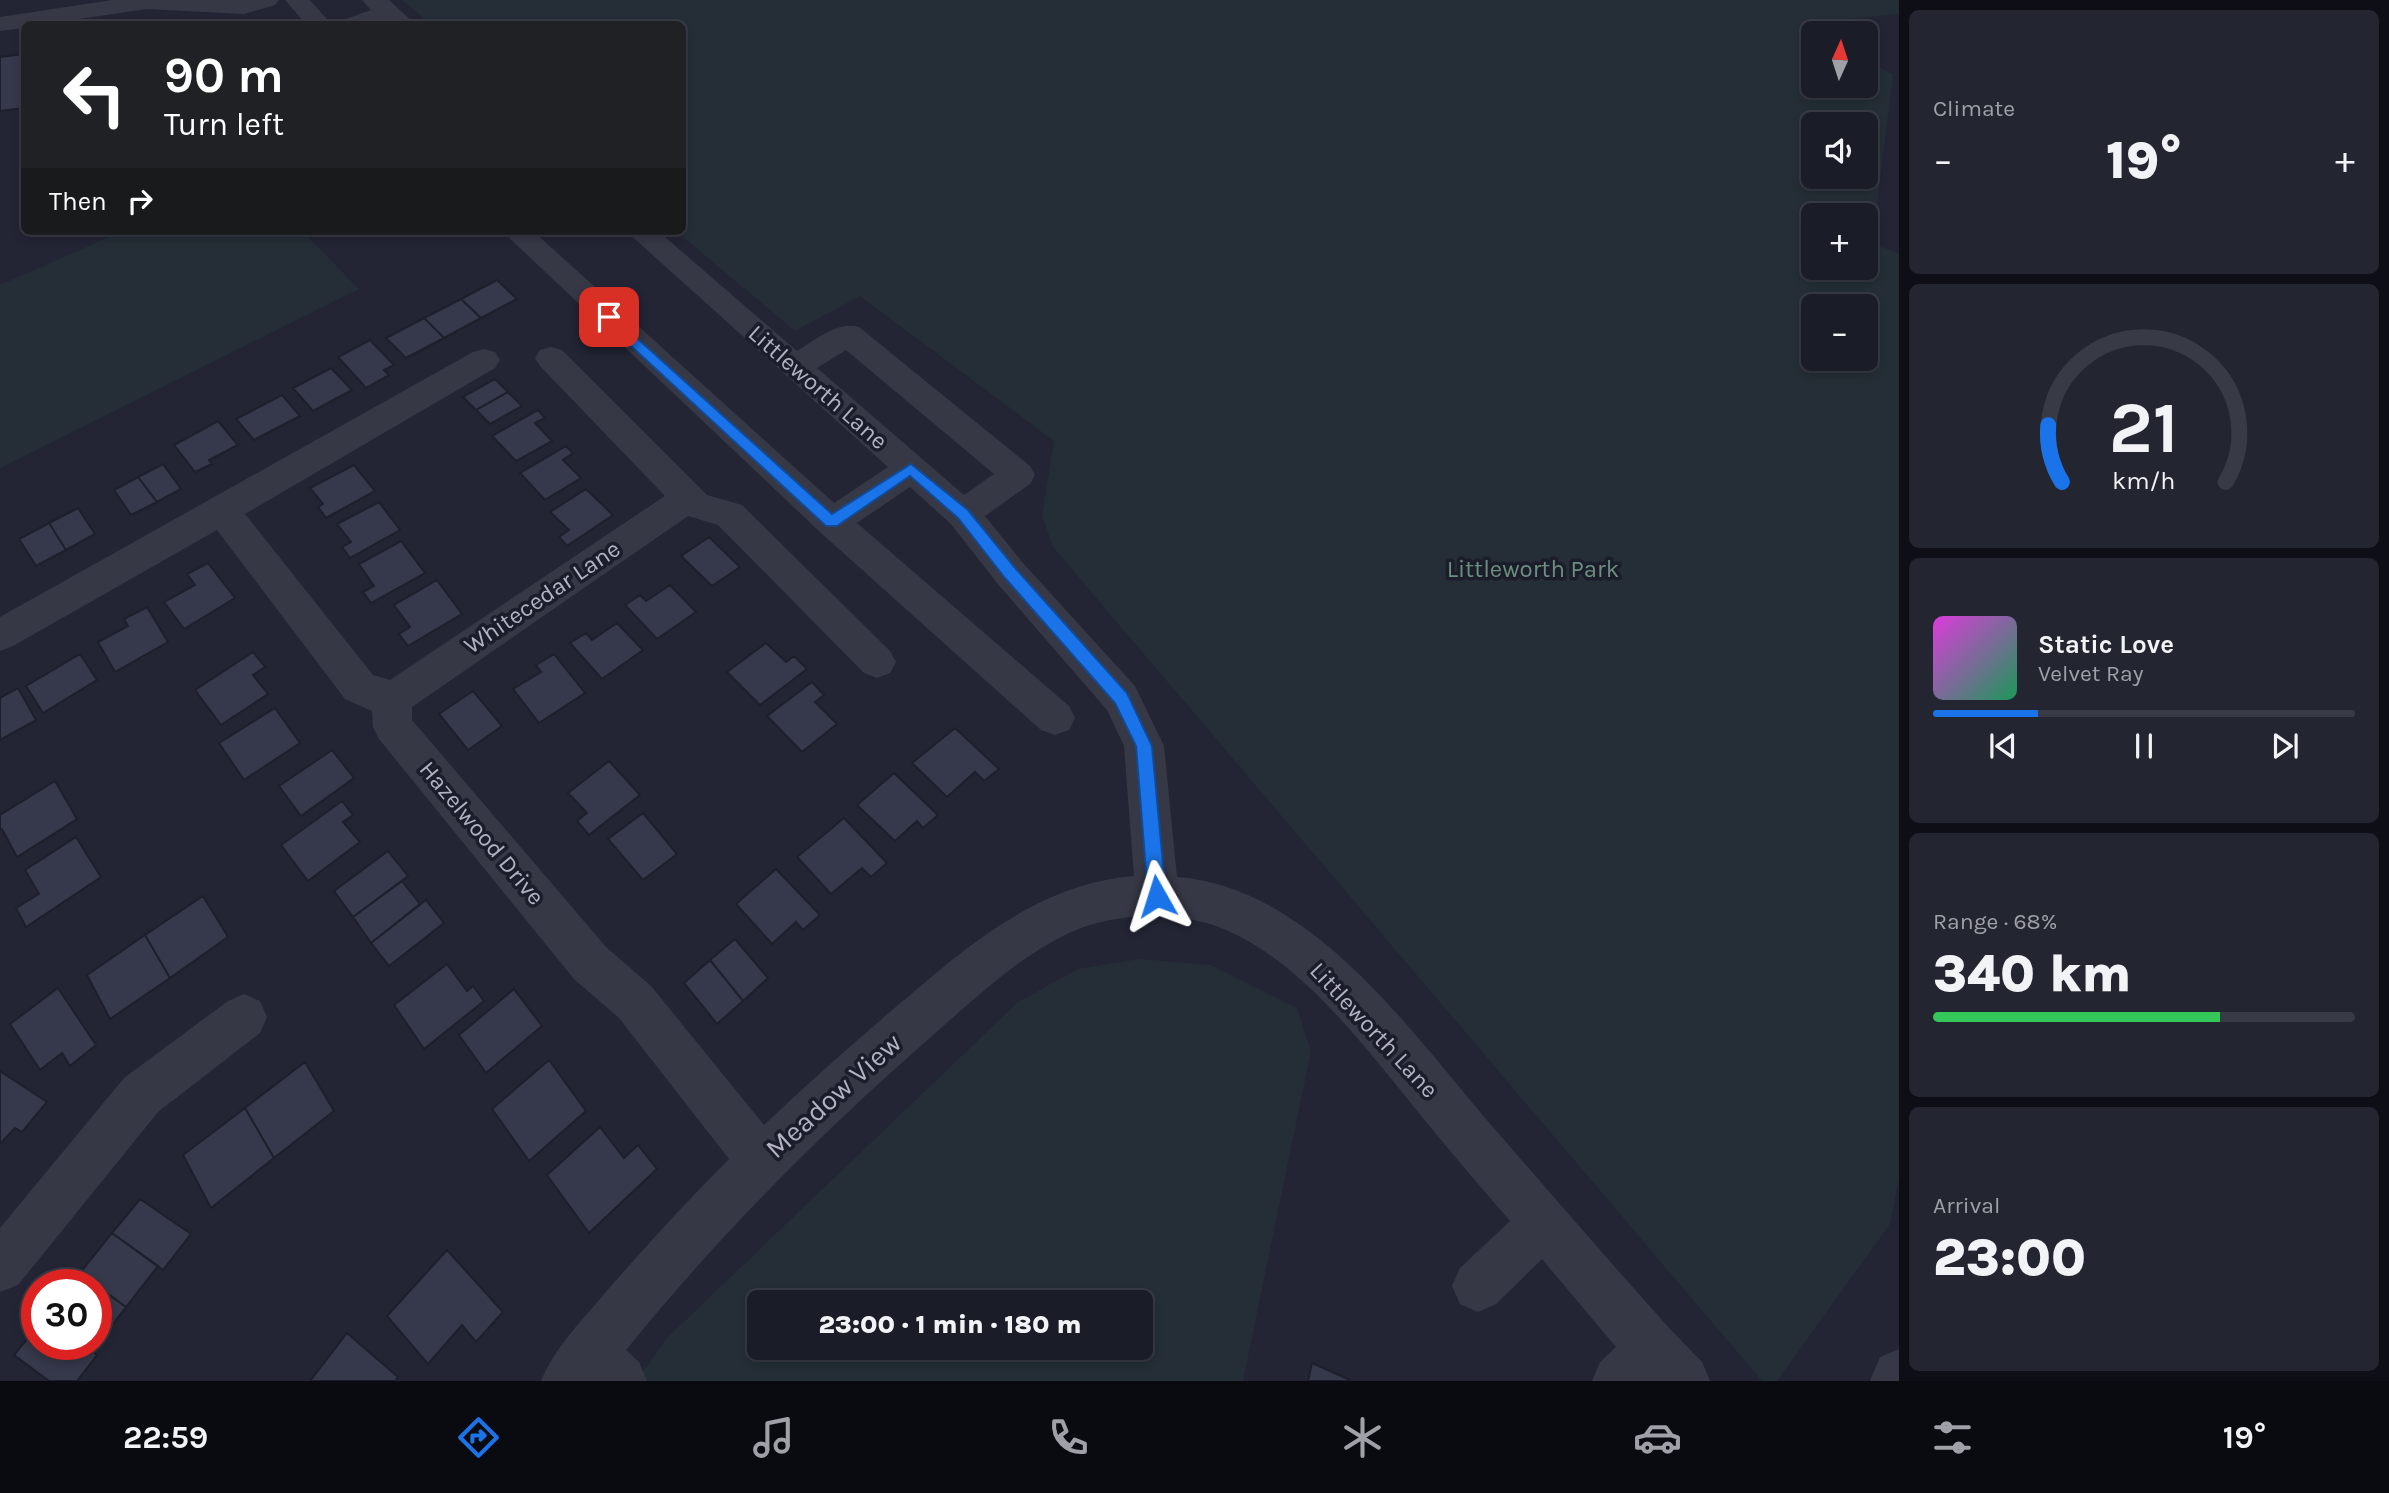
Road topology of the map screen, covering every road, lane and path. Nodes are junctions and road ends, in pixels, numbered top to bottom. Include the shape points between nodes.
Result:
1 (267, 0) edge
2 (297, 0) edge
3 (388, 12) edge
4 (316, 21) edge
5 (363, 21) edge
6 (0, 24) edge
7 (520, 235) edge
8 (645, 235) edge
9 (551, 358) dead end
10 (484, 360) dead end
11 (795, 367) junction
12 (911, 469) junction
13 (688, 498) junction
14 (222, 511) junction
15 (963, 514) junction
16 (832, 522) junction
17 (0, 635) edge
18 (877, 662) dead end
19 (396, 697) junction
20 (1055, 718) dead end
21 (1157, 896) junction
22 (244, 1017) dead end
23 (761, 1160) junction
24 (1544, 1223) junction
25 (0, 1267) edge
26 (1478, 1286) dead end
27 (1651, 1370) edge
28 (593, 1371) edge

1 - 6 street via 224,8 147,2
2 - 4 street
3 - 5 street
7 - 16 street
8 - 11 street, Littleworth Lane
9 - 13 street
10 - 14 street
11 - 12 street, Littleworth Lane
11 - 15 street via 848,335 1018,475
12 - 15 street, Littleworth Lane
12 - 16 street
13 - 18 street via 695,505 730,515
13 - 19 street, Whitecedar Lane
14 - 17 street
14 - 19 street via 359,687 377,696
15 - 21 street, Littleworth Lane via 1121,698 1144,746
16 - 20 street
19 - 23 street, Hazelwood Drive via 393,727 590,962 635,1002
21 - 23 street, Meadow View via 1113,900 1058,916 1005,945
21 - 24 street, Littleworth Lane via 1204,902 1254,921 1331,978
22 - 25 street via 141,1095
23 - 28 street, Meadow View via 673,1254
24 - 26 street
24 - 27 street, Littleworth Lane

